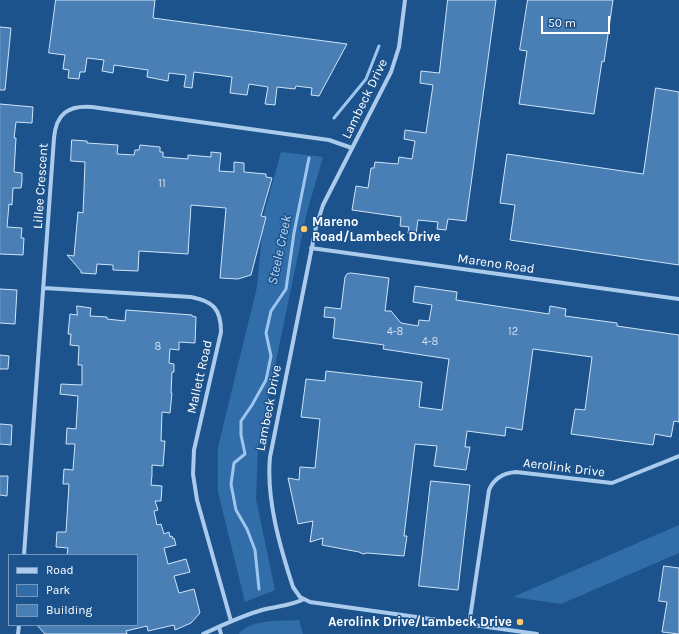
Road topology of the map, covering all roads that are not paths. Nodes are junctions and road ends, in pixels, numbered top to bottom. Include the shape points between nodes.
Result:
1 (405, 0) edge
2 (352, 148) junction
3 (311, 248) junction
4 (44, 288) junction
5 (679, 299) edge
6 (679, 456) edge
7 (24, 554) edge
8 (304, 599) junction
9 (231, 621) junction
10 (470, 625) junction
11 (219, 627) junction
12 (203, 634) edge
13 (221, 634) edge
14 (537, 634) edge

1 - 2 street, Lambeck Drive via 394,67
2 - 3 street, Lambeck Drive via 318,217
2 - 4 street, Lillee Crescent via 328,140 92,107 74,108 61,116 55,130
3 - 5 street, Mareno Road
3 - 8 street, Lambeck Drive via 272,442 268,478 272,510 288,571 296,593
4 - 7 street, Lillee Crescent
4 - 9 street, Mallett Road via 191,297 203,299 217,311 221,321 221,332 194,450 193,474 197,500
6 - 10 street, Aerolink Drive via 612,483 516,472 496,479 491,485 488,498
8 - 9 street
8 - 10 street via 318,604
9 - 11 street
10 - 14 street
11 - 12 street
11 - 13 street

